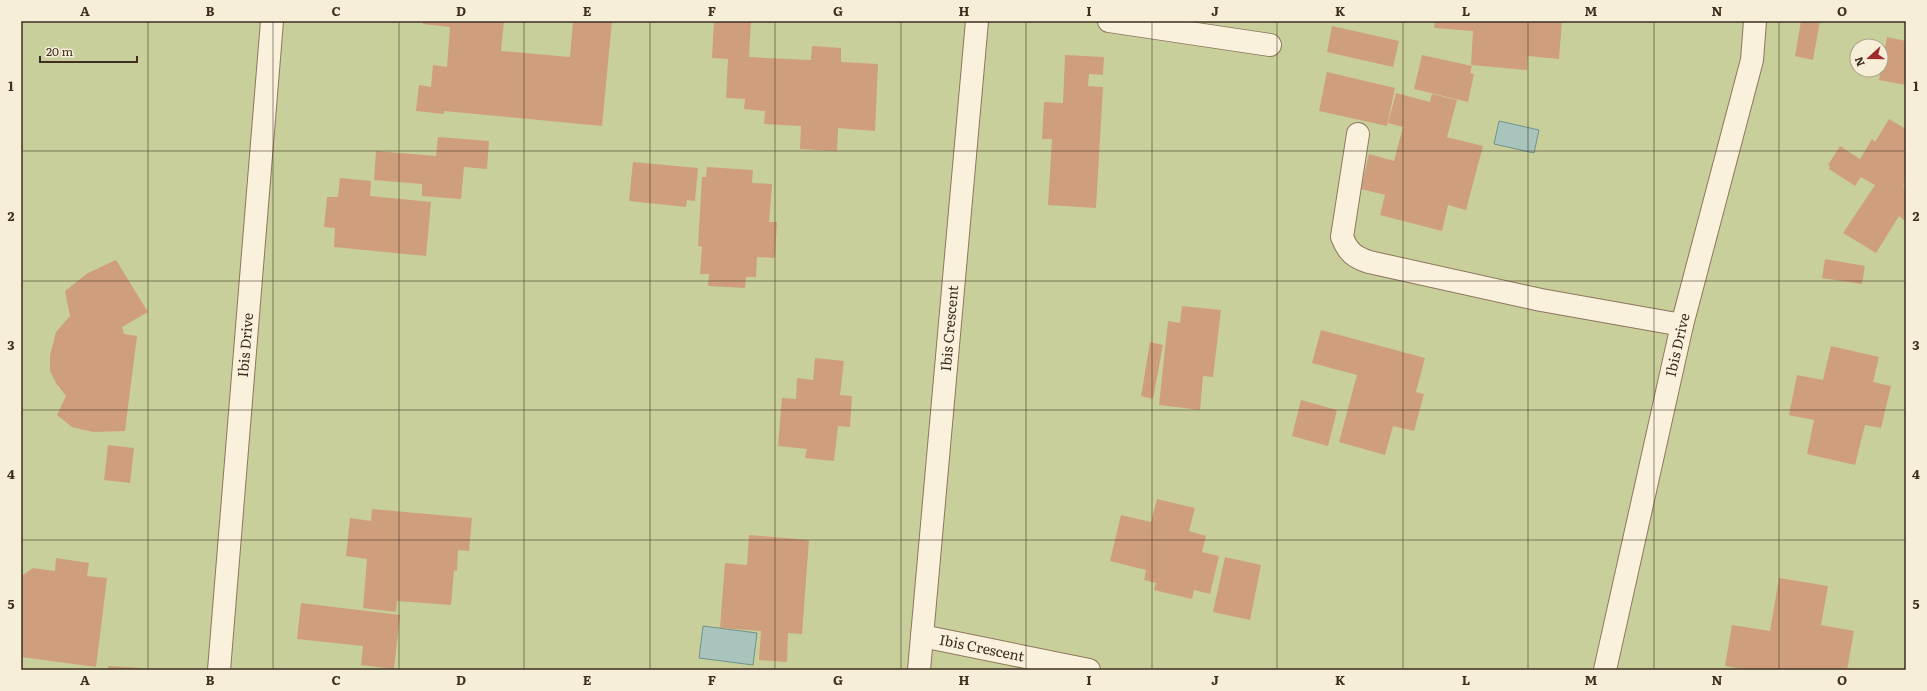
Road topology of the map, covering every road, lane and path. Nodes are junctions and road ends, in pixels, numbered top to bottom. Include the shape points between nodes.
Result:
1 (272, 21) edge
2 (977, 21) edge
3 (1109, 21) edge
4 (1755, 21) edge
5 (1270, 45) dead end
6 (1358, 134) dead end
7 (1682, 325) junction
8 (922, 636) junction
9 (219, 670) edge
10 (919, 670) edge
11 (1089, 670) edge
12 (1605, 670) edge

1 - 9 street, Ibis Drive
2 - 8 street, Ibis Crescent
3 - 5 street
4 - 7 street, Ibis Drive via 1752,60
6 - 7 street via 1342,237 1354,256 1369,262 1541,300
7 - 12 street, Ibis Drive
8 - 10 street, Ibis Crescent
8 - 11 street, Ibis Crescent

